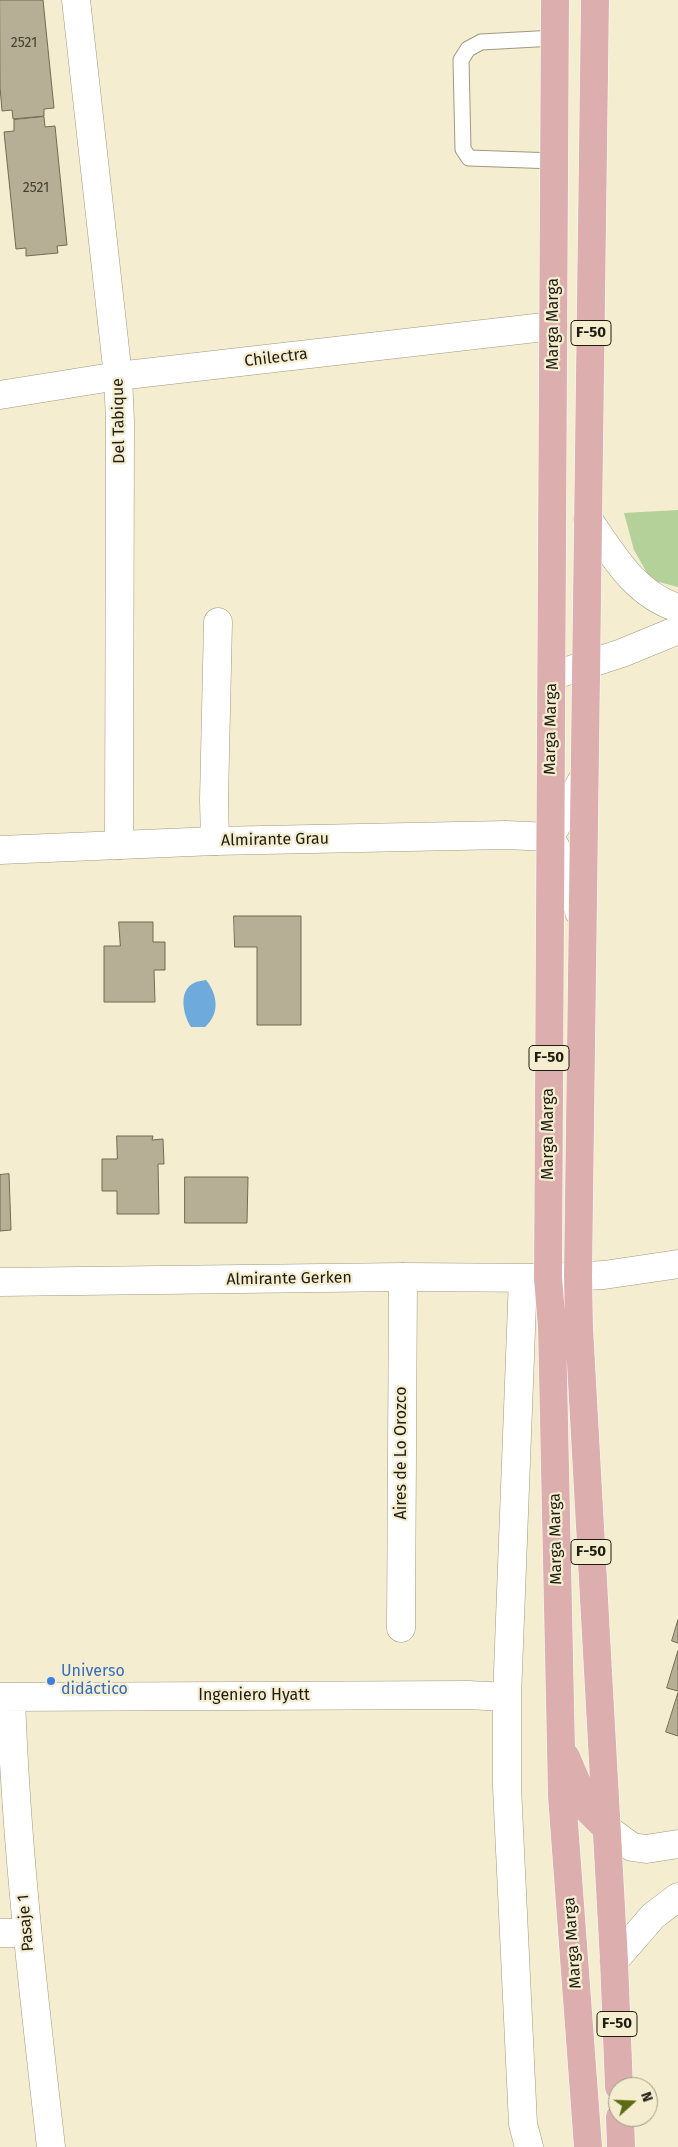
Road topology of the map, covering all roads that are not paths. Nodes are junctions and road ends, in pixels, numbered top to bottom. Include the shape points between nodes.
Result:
1 (76, 0) edge
2 (555, 0) edge
3 (595, 0) edge
4 (555, 38) junction
5 (554, 162) junction
6 (553, 326) junction
7 (118, 376) junction
8 (0, 395) edge
9 (588, 519) junction
10 (678, 608) edge
11 (218, 622) dead end
12 (678, 630) edge
13 (586, 665) junction
14 (552, 676) junction
15 (584, 778) junction
16 (550, 837) junction
17 (215, 841) junction
18 (119, 845) junction
19 (0, 850) edge
20 (581, 926) junction
21 (678, 1264) edge
22 (578, 1276) junction
23 (403, 1277) junction
24 (536, 1278) junction
25 (0, 1282) edge
26 (402, 1628) dead end
27 (507, 1696) junction
28 (5, 1697) edge
29 (560, 1742) junction
30 (606, 1828) junction
31 (678, 1844) edge
32 (678, 1897) edge
33 (13, 1933) edge
34 (614, 1961) junction
35 (619, 2077) edge
36 (620, 2127) edge
37 (51, 2147) edge
38 (529, 2147) edge
39 (588, 2147) edge
40 (621, 2147) edge

1 - 7 street, Del Tabique
2 - 4 main road, Marga Marga / F-50
3 - 9 main road, Marga Marga / F-50
4 - 5 main road, Marga Marga / F-50
4 - 5 lane via 481,42 468,49 461,60 463,148 469,158
5 - 6 main road, Marga Marga / F-50
6 - 7 street, Chilectra
6 - 14 main road, Marga Marga / F-50
7 - 8 street, Chilectra
7 - 18 street, Del Tabique
9 - 10 street via 628,576 661,602
9 - 13 main road, Marga Marga / F-50
11 - 17 street
12 - 13 street
13 - 14 street
13 - 15 main road, Marga Marga / F-50
14 - 16 main road, Marga Marga / F-50
15 - 16 street
15 - 20 main road, Marga Marga / F-50
16 - 17 street, Almirante Grau via 506,835
16 - 20 street via 566,866
16 - 24 main road, Marga Marga / F-50
17 - 18 street, Almirante Grau
18 - 19 street, Almirante Grau
20 - 22 main road, Marga Marga / F-50
21 - 22 street, Almirante Gerken
22 - 24 street, Almirante Gerken
22 - 30 main road, Marga Marga / F-50
23 - 24 street, Almirante Gerken
23 - 25 street, Almirante Gerken
23 - 26 street, Aires de Lo Orozco
24 - 27 street, Marga Marga
24 - 29 main road, Marga Marga / F-50 via 552,1327
27 - 28 street, Ingeniero Hyatt
27 - 38 street, Marga Marga via 507,1787 522,2114
28 - 33 street, Pasaje 1 via 13,1763
29 - 30 main road via 589,1811
29 - 39 main road, Marga Marga / F-50
30 - 31 street via 632,1847 646,1849
30 - 34 main road, Marga Marga / F-50
32 - 34 street via 653,1916
33 - 37 street, Pasaje 1
34 - 35 main road, Marga Marga / F-50
36 - 40 main road

